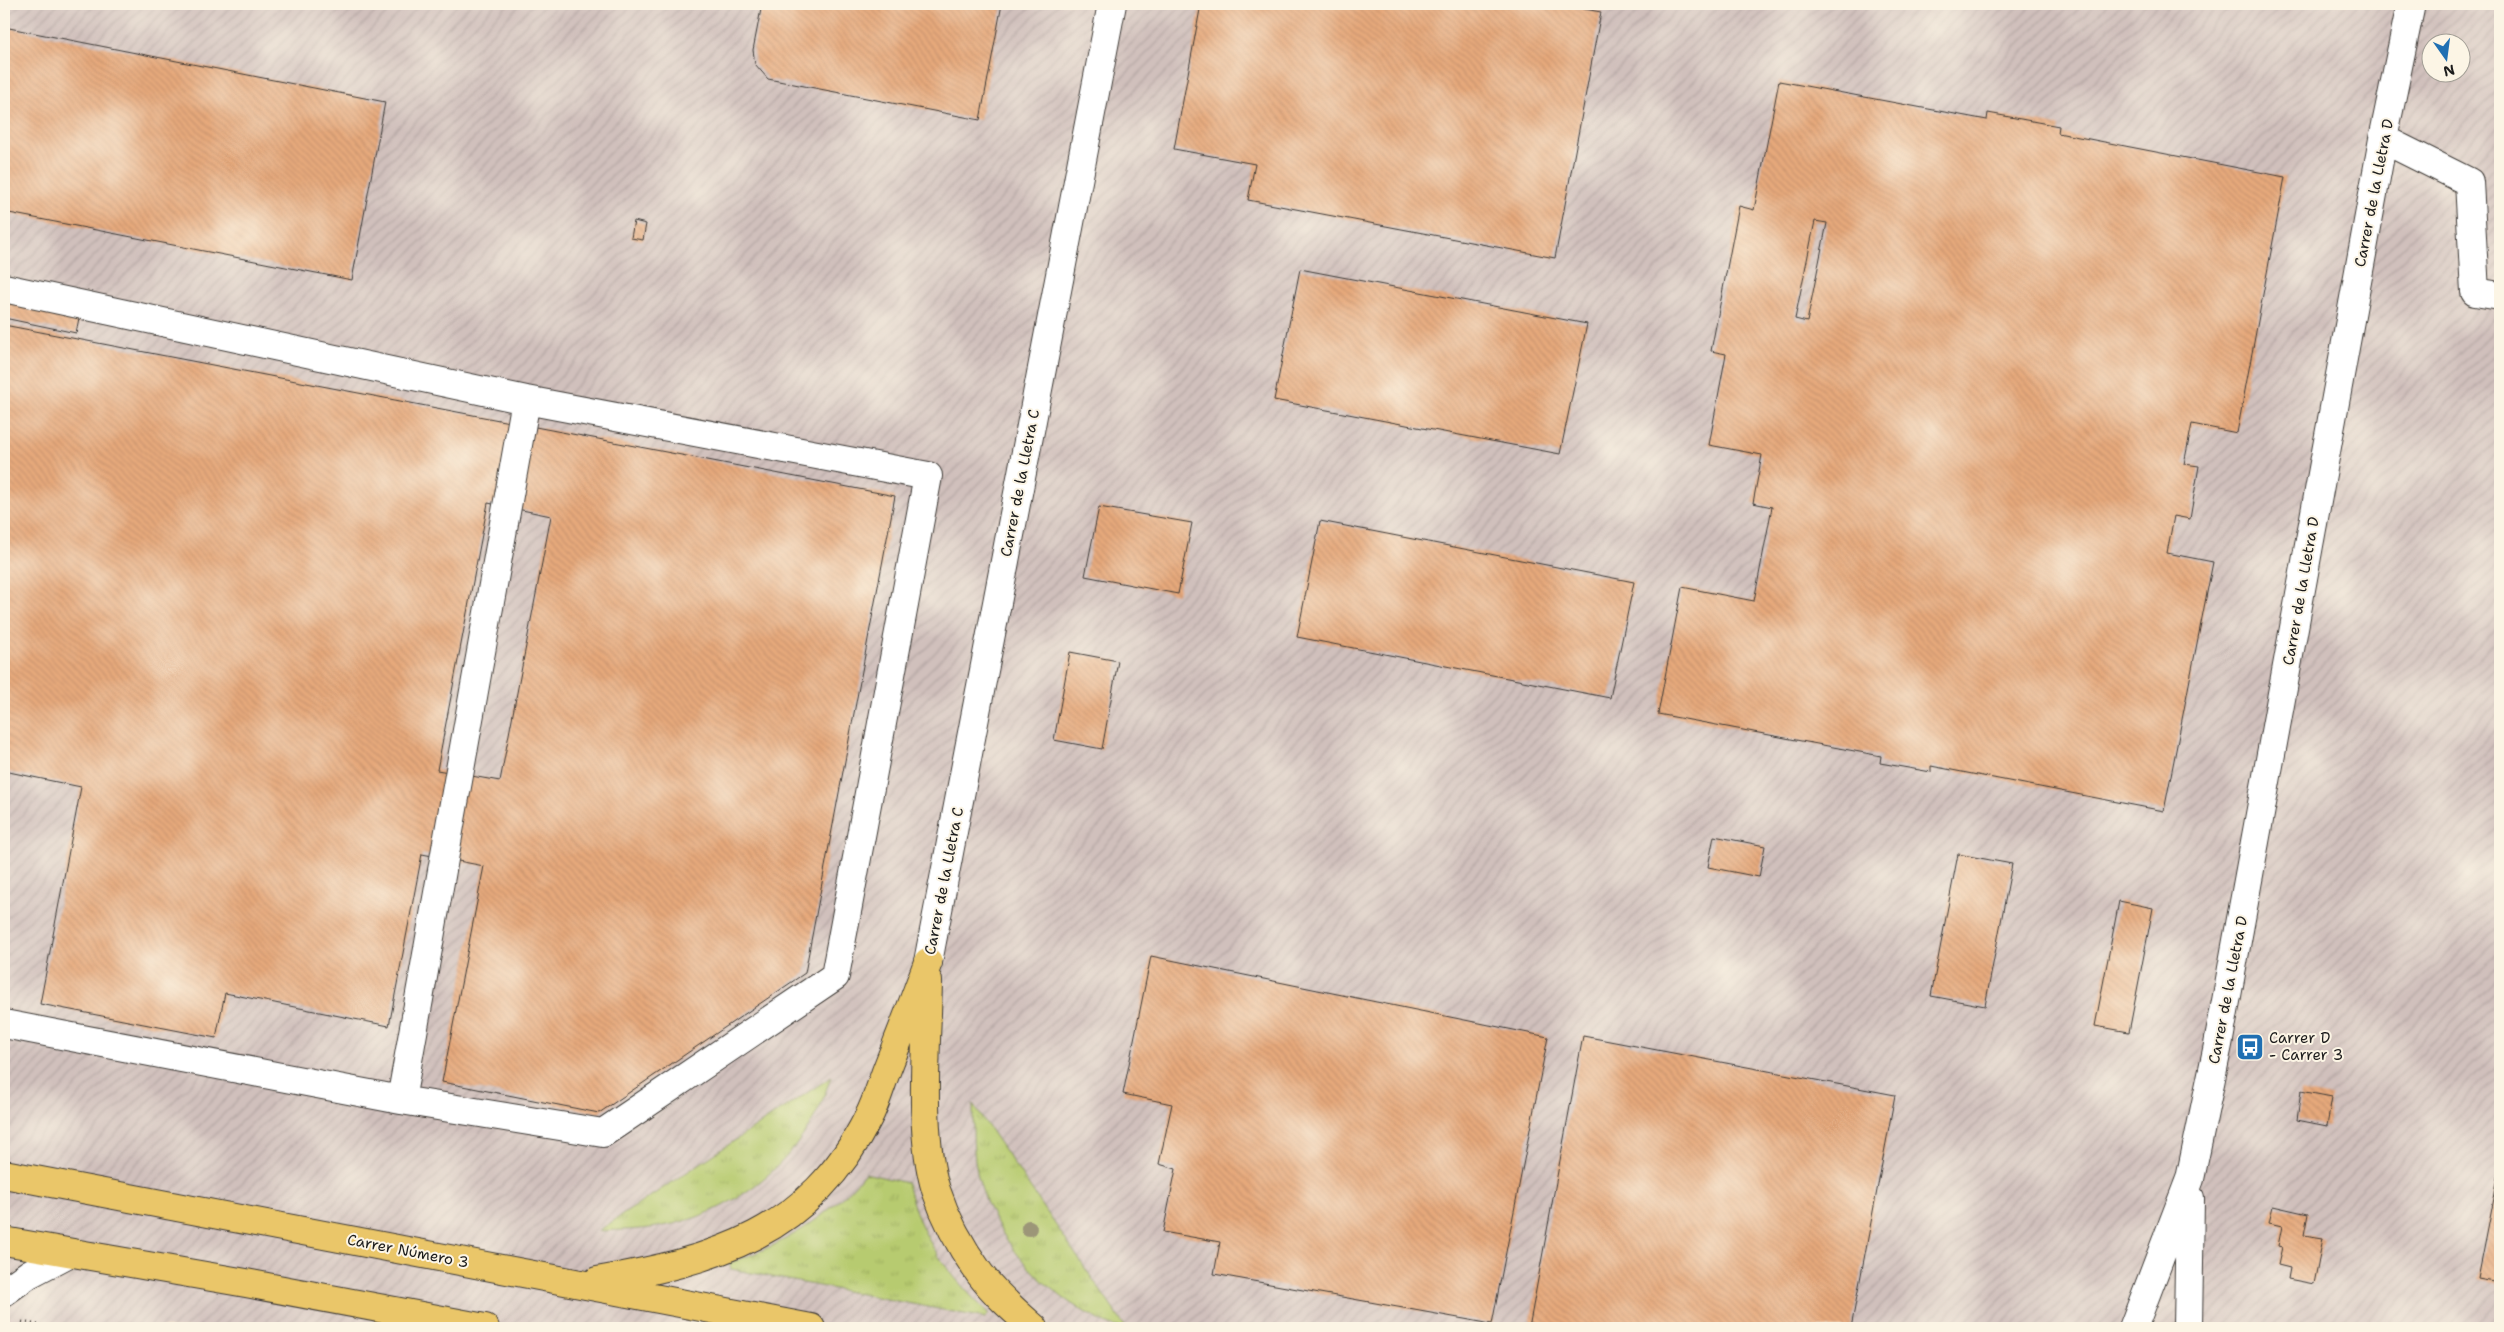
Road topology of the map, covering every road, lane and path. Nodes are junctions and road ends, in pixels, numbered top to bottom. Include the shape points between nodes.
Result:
1 (1112, 4) edge
2 (2411, 4) edge
3 (2384, 139) junction
4 (4, 288) edge
5 (2500, 296) edge
6 (526, 400) junction
7 (928, 962) junction
8 (4, 1024) edge
9 (401, 1100) junction
10 (4, 1174) edge
11 (2190, 1179) junction
12 (4, 1241) edge
13 (67, 1254) junction
14 (581, 1284) junction
15 (4, 1292) edge
16 (13, 1320) dead end
17 (56, 1328) edge
18 (485, 1328) edge
19 (812, 1328) edge
20 (1034, 1328) edge
21 (2133, 1328) edge
22 (2188, 1328) edge

1 - 7 street, Carrer de la Lletra C
2 - 3 street, Carrer de la Lletra D
3 - 5 street via 2469,182 2474,292
3 - 11 street, Carrer de la Lletra D via 2218,1045
4 - 6 street
6 - 9 street
6 - 9 street via 928,476 836,976 604,1133
7 - 14 main road via 868,1118 844,1157 817,1191 789,1216 750,1238 705,1257 660,1270
7 - 20 main road via 926,1112 936,1189 953,1232 981,1276
8 - 9 street
10 - 14 main road, Carrer Número 3
11 - 21 street, Carrer de la Lletra D
11 - 22 street, Carrer de la Lletra D
12 - 13 main road
13 - 15 street via 29,1274
13 - 18 main road via 246,1282
14 - 19 main road, Carrer Número 3
16 - 17 path

